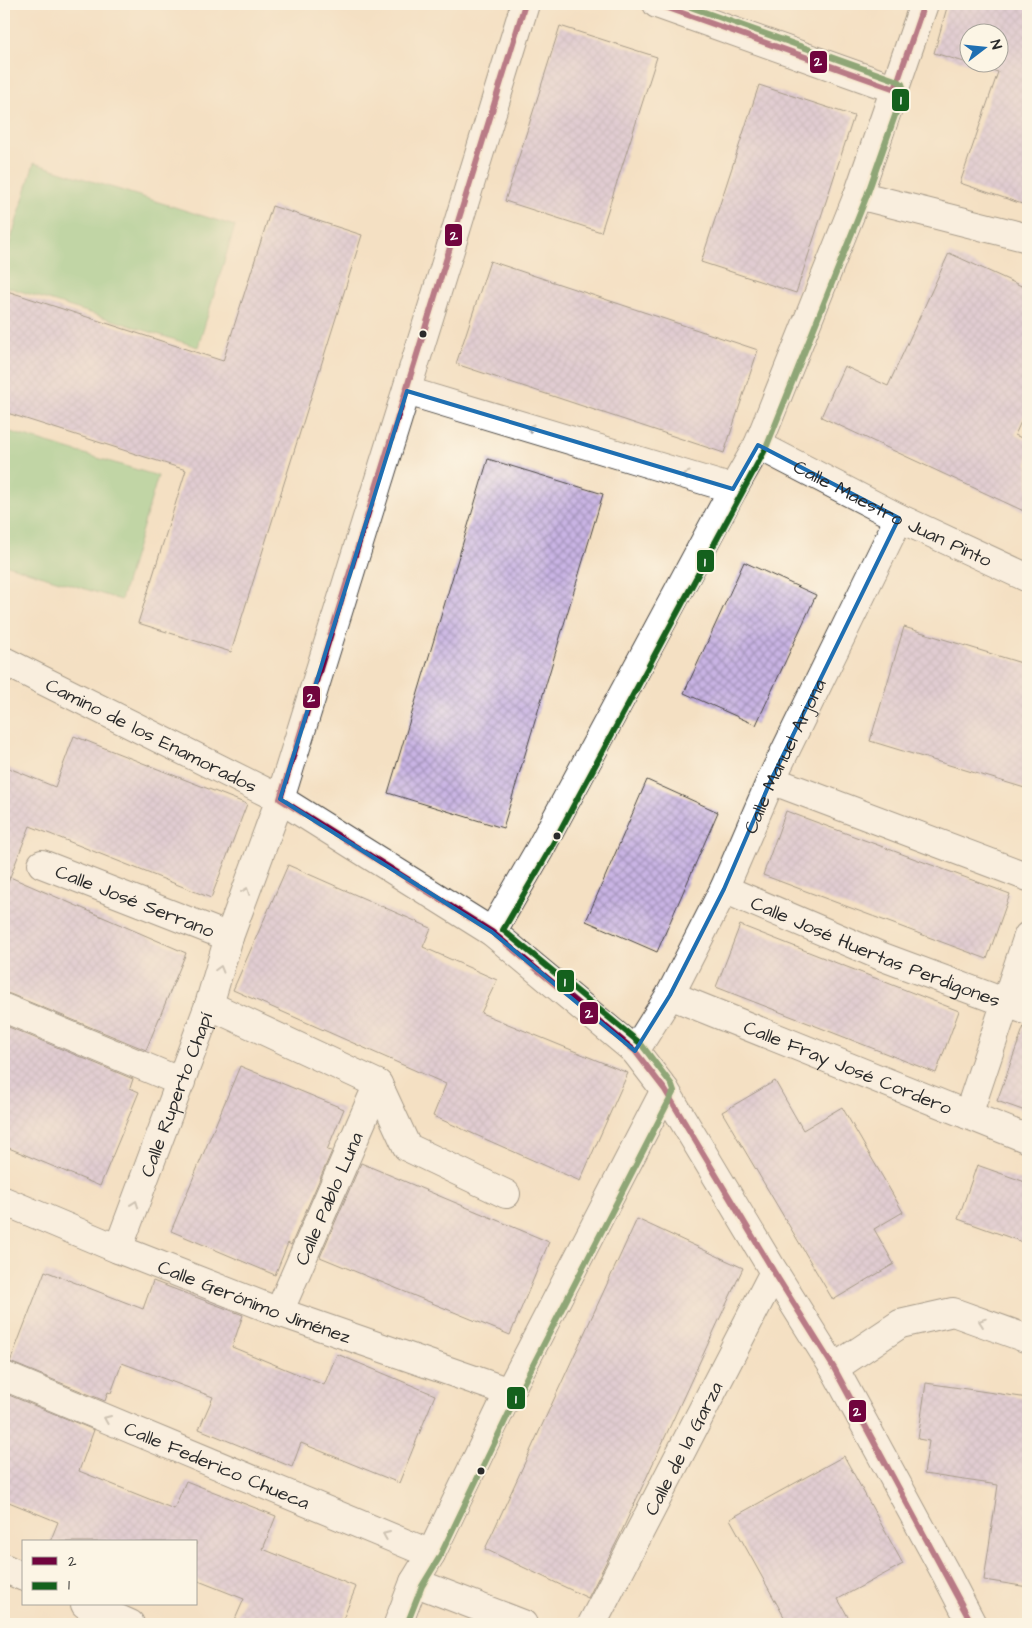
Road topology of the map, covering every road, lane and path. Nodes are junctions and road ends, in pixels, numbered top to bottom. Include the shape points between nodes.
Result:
1 (525, 4) edge
2 (657, 4) edge
3 (924, 4) edge
4 (895, 89) junction
5 (858, 195) junction
6 (1028, 238) edge
7 (407, 391) junction
8 (758, 446) junction
9 (733, 489) junction
10 (899, 518) junction
11 (1028, 578) edge
12 (4, 661) edge
13 (772, 780) junction
14 (280, 799) junction
15 (42, 864) dead end
16 (1028, 877) edge
17 (724, 889) junction
18 (492, 932) junction
19 (1028, 936) edge
20 (229, 937) junction
21 (670, 995) junction
22 (209, 1005) junction
23 (1017, 1007) edge
24 (4, 1008) edge
25 (635, 1051) junction
26 (180, 1082) junction
27 (378, 1084) junction
28 (665, 1090) junction
29 (968, 1115) junction
30 (1028, 1139) edge
31 (506, 1194) dead end
32 (4, 1201) edge
33 (118, 1249) junction
34 (774, 1272) junction
35 (279, 1312) junction
36 (1028, 1339) edge
37 (834, 1368) junction
38 (4, 1376) edge
39 (509, 1392) junction
40 (431, 1554) junction
41 (4, 1568) edge
42 (22, 1576) edge
43 (414, 1582) junction
44 (90, 1606) edge
45 (130, 1624) edge
46 (398, 1624) edge
47 (523, 1624) edge
48 (592, 1624) edge
49 (972, 1624) edge

1 - 7 street, Calle Ruperto Chapí
2 - 4 street
3 - 4 street
4 - 5 street
5 - 6 street
5 - 8 street
9 -> 7 street
7 - 14 street, Calle Ruperto Chapí
8 - 9 street
8 - 10 street, Calle Maestro Juan Pinto
9 - 18 street via 540,849
10 - 11 street, Calle Maestro Juan Pinto
10 - 13 street, Calle Manuel Arjona
12 - 14 street, Camino de los Enamorados
13 - 16 street
13 - 17 street, Calle Manuel Arjona
14 - 18 street, Camino de los Enamorados
20 -> 14 street, Calle Ruperto Chapí
15 - 20 street, Calle José Serrano
17 - 21 street, Calle Manuel Arjona
17 - 23 street, Calle José Huertas Perdigones via 883,957
18 - 25 street, Camino de los Enamorados
19 - 23 street
22 -> 20 street, Calle Ruperto Chapí
21 - 25 street, Calle Manuel Arjona
21 - 29 street, Calle Fray José Cordero
22 - 26 street, Calle Ruperto Chapí
22 - 27 street
23 - 29 street
24 - 26 street
25 - 28 street, Camino de los Enamorados
33 -> 26 street, Calle Ruperto Chapí
27 - 31 street via 407,1147
27 - 35 street, Calle Pablo Luna
28 - 34 street, Camino de los Enamorados
28 - 39 street
29 - 30 street, Calle Fray José Cordero
32 - 33 street, Calle Gerónimo Jiménez
33 - 35 street, Calle Gerónimo Jiménez
34 - 37 street, Camino de los Enamorados
34 - 48 street, Calle de la Garza
35 - 39 street, Calle Gerónimo Jiménez
36 -> 37 street via 953,1312 900,1324
37 - 49 street, Camino de los Enamorados
40 -> 38 street, Calle Federico Chueca
39 - 40 street
40 - 43 street
41 - 42 street
43 - 46 street
43 - 47 street
44 - 45 street

